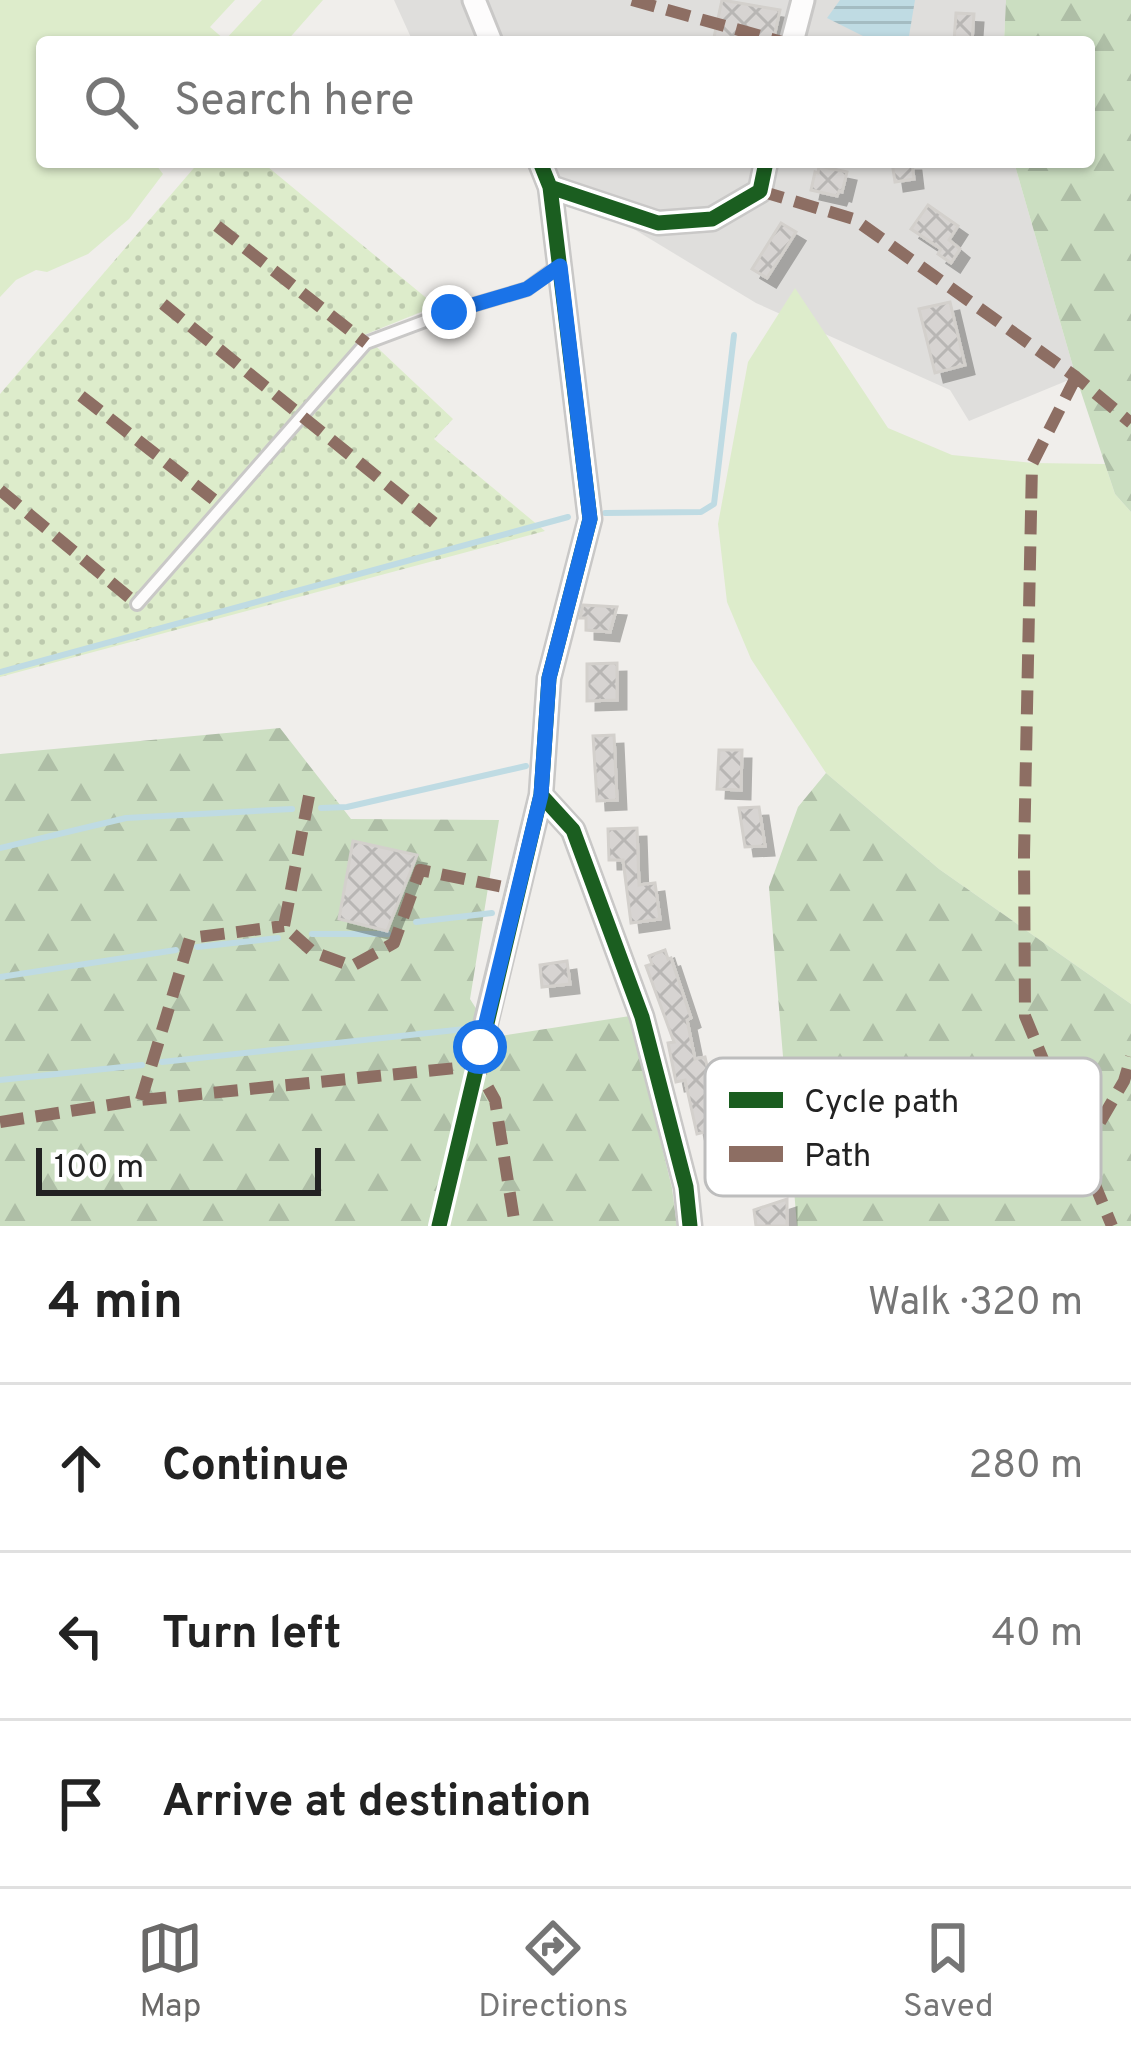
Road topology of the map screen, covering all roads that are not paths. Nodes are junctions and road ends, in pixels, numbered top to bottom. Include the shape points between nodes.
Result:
1 (474, 0) edge
2 (803, 0) edge
3 (489, 36) edge
4 (794, 36) edge
5 (542, 168) edge
6 (765, 168) edge
7 (550, 187) junction
8 (560, 266) junction
9 (137, 604) dead end
10 (541, 795) junction
11 (480, 1047) dead end
12 (691, 1226) edge

1 - 3 street
2 - 4 street
5 - 7 street
6 - 7 street via 760,191 712,219 658,223
7 - 8 street
8 - 9 lane via 527,289 366,343
8 - 10 street via 590,519 549,678
10 - 11 street
10 - 12 street via 573,830 642,1017

